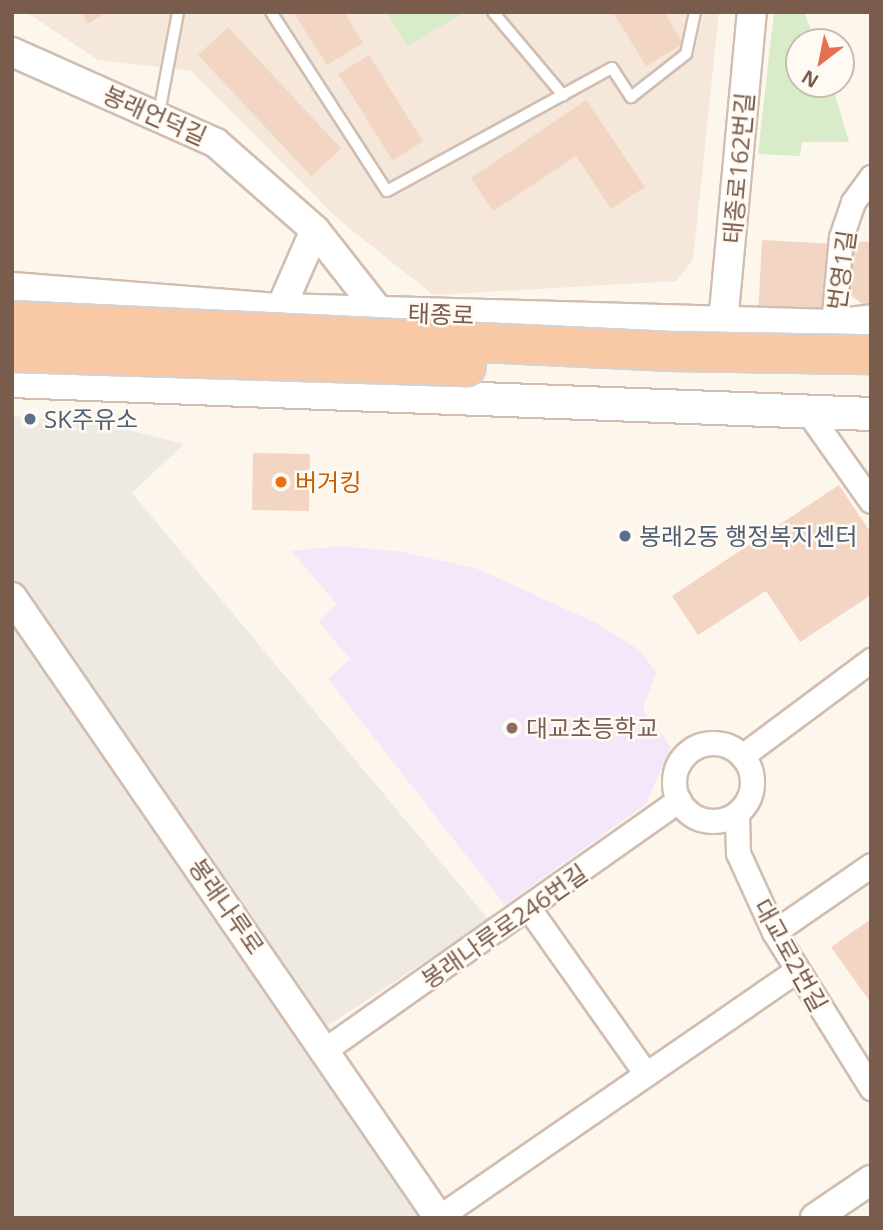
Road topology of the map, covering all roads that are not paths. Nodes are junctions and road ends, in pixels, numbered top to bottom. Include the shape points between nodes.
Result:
1 (271, 12) edge
2 (493, 12) edge
3 (695, 12) edge
4 (752, 12) edge
5 (183, 13) edge
6 (12, 52) edge
7 (563, 95) junction
8 (159, 113) junction
9 (871, 177) edge
10 (315, 230) junction
11 (12, 289) edge
12 (279, 310) junction
13 (384, 312) junction
14 (12, 320) edge
15 (871, 321) edge
16 (723, 323) junction
17 (833, 326) junction
18 (12, 352) edge
19 (871, 354) edge
20 (871, 379) edge
21 (12, 381) edge
22 (424, 396) junction
23 (807, 411) junction
24 (871, 414) edge
25 (871, 501) edge
26 (12, 597) edge
27 (871, 660) edge
28 (742, 756) junction
29 (679, 800) junction
30 (737, 813) junction
31 (871, 865) edge
32 (530, 910) junction
33 (774, 932) junction
34 (795, 971) junction
35 (326, 1049) junction
36 (646, 1074) junction
37 (871, 1088) edge
38 (871, 1180) edge
39 (439, 1217) edge
40 (815, 1218) edge

1 - 7 lane via 387,191
2 - 7 lane
3 - 7 lane via 686,54 631,97 612,68
4 - 16 street, 태종로162번길
5 - 8 lane
6 - 8 street, 봉래언덕길
8 - 10 street, 봉래언덕길 via 216,143
9 - 17 street, 번영1길 via 853,202 841,237
10 - 12 street
10 - 13 street, 봉래언덕길
11 - 12 main road, 태종로
12 - 13 main road, 태종로
13 - 16 main road, 태종로
13 - 22 street, 봉래언덕길
14 - 19 highway, bridge via 671,351
15 - 17 main road, 태종로
16 - 17 main road, 태종로
18 - 20 highway, bridge
21 - 22 main road
22 - 23 main road
23 - 24 main road
23 - 25 street
26 - 35 street, 봉래나루로
27 - 28 street
28 - 29 street via 708,743 686,754 674,776
28 - 30 street via 751,792
29 - 30 street via 687,811 711,821
29 - 32 street, 봉래나루로246번길
30 - 33 street, 대교로2번길 via 738,853
31 - 33 street
32 - 35 street, 봉래나루로246번길
32 - 36 street
33 - 34 street, 대교로2번길
34 - 36 street
34 - 37 street, 대교로2번길
35 - 39 street, 봉래나루로
36 - 39 street
38 - 40 street

